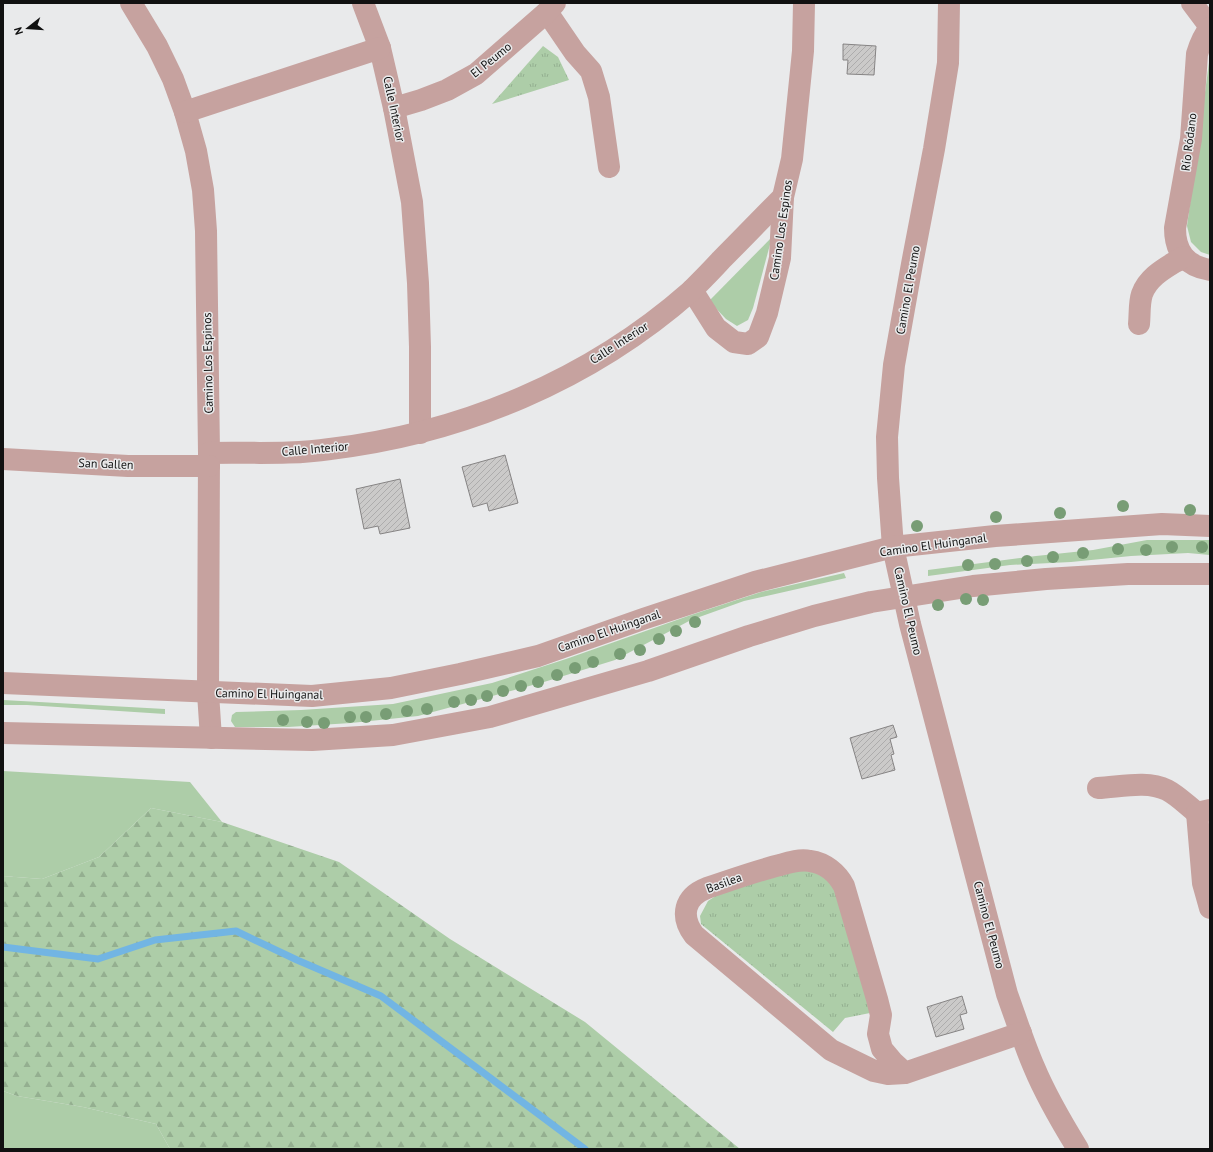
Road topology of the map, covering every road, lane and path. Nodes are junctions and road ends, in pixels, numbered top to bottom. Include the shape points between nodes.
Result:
1 (131, 3) edge
2 (363, 3) edge
3 (804, 3) edge
4 (949, 3) edge
5 (1192, 3) edge
6 (551, 7) edge
7 (1210, 28) edge
8 (380, 48) junction
9 (394, 108) junction
10 (185, 112) junction
11 (609, 167) dead end
12 (783, 197) junction
13 (1183, 256) junction
14 (1210, 270) edge
15 (692, 290) junction
16 (1139, 324) dead end
17 (420, 433) junction
18 (3, 459) edge
19 (209, 460) junction
20 (1210, 526) edge
21 (893, 547) junction
22 (1210, 574) edge
23 (904, 597) junction
24 (3, 683) edge
25 (208, 693) junction
26 (3, 733) edge
27 (211, 738) junction
28 (1098, 788) dead end
29 (1204, 812) edge
30 (1210, 908) edge
31 (1021, 1033) junction
32 (905, 1072) junction
33 (1078, 1149) edge

1 - 10 street, Camino Los Espinos via 157,46
2 - 8 street, Calle Interior
3 - 12 street, Camino Los Espinos via 803,51 792,159
4 - 21 street, Camino El Peumo via 948,63 894,365 890,403 887,437
5 - 7 street, Río Ródano
6 - 9 street, El Peumo via 476,74 447,90
6 - 11 street via 576,53 591,71 599,97
7 - 13 street, Río Ródano via 1197,54 1191,139 1175,228 1175,238
8 - 9 street, Calle Interior
8 - 10 street
9 - 17 street, Calle Interior via 412,202 418,283
10 - 19 street, Camino Los Espinos via 202,184 206,231
12 - 15 street, Calle Interior
12 - 15 street, Camino Los Espinos via 780,258 758,337 748,344 734,342 716,328
13 - 14 street via 1191,264
13 - 16 street via 1156,274 1146,286 1142,295
15 - 17 street, Calle Interior via 621,344 544,388 504,406
17 - 19 street, Calle Interior via 328,450
18 - 19 street, San Gallen via 128,466
19 - 25 street, Camino Los Espinos
20 - 21 street, Camino El Huinganal via 1162,524 995,536
21 - 23 street, Camino El Peumo
21 - 25 street, Camino El Huinganal via 755,582 538,656 460,674 391,688 312,696
22 - 23 street via 1128,574 1046,579 973,586
23 - 27 street via 814,616 648,671 490,717 394,736 312,740
23 - 31 street, Camino El Peumo via 997,955
24 - 25 street, Camino El Huinganal
25 - 27 street, Camino Los Espinos
26 - 27 street
28 - 29 street via 1150,785 1159,787
29 - 30 street via 1203,883
31 - 32 street, Basilea
31 - 33 street, Camino El Peumo via 1049,1100
32 - 32 street, Basilea via 882,1049 878,1034 880,1015 877,999 844,886 829,868 810,861 794,862 759,870 700,891 693,896 686,910 686,919 688,928 694,935 831,1050 874,1071 888,1074

